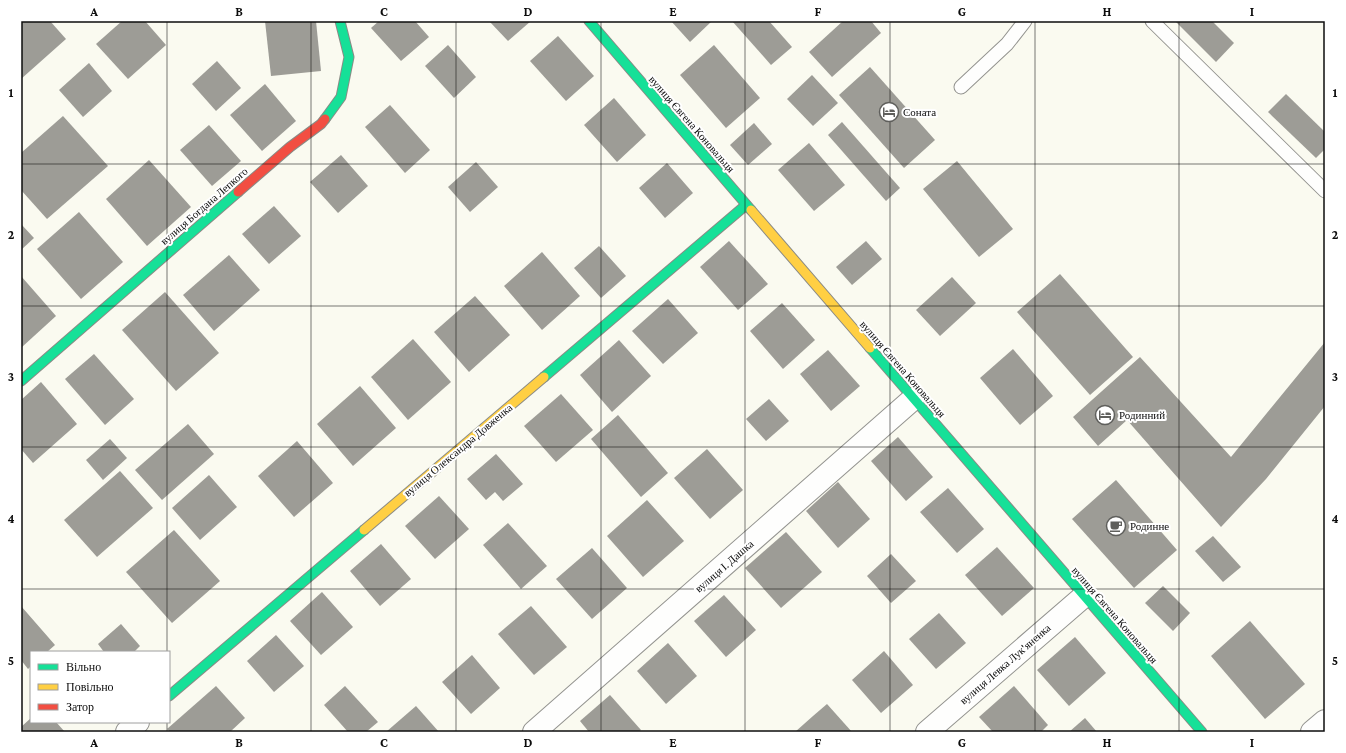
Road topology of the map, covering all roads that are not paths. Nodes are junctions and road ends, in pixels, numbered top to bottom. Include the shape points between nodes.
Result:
1 (340, 21) edge
2 (589, 21) edge
3 (1025, 21) edge
4 (1152, 21) edge
5 (961, 87) dead end
6 (1325, 191) edge
7 (746, 205) junction
8 (21, 381) edge
9 (913, 399) junction
10 (1083, 597) junction
11 (170, 695) edge
12 (1325, 721) edge
13 (137, 723) edge
14 (127, 732) edge
15 (534, 732) edge
16 (927, 732) edge
17 (1202, 732) edge
18 (1312, 732) edge

1 - 8 street, вулиця Богдана Лепкого via 349,56 341,97 321,124 290,147
2 - 7 street, вулиця Євгена Коновальця
3 - 5 lane via 1008,44
4 - 6 lane
7 - 9 street, вулиця Євгена Коновальця
7 - 11 street, вулиця Олександра Довженка
9 - 10 street, вулиця Євгена Коновальця
9 - 15 street, вулиця І. Дашка
10 - 16 street, вулиця Левка Лук'яненка
10 - 17 street, вулиця Євгена Коновальця
12 - 18 street
13 - 14 street

